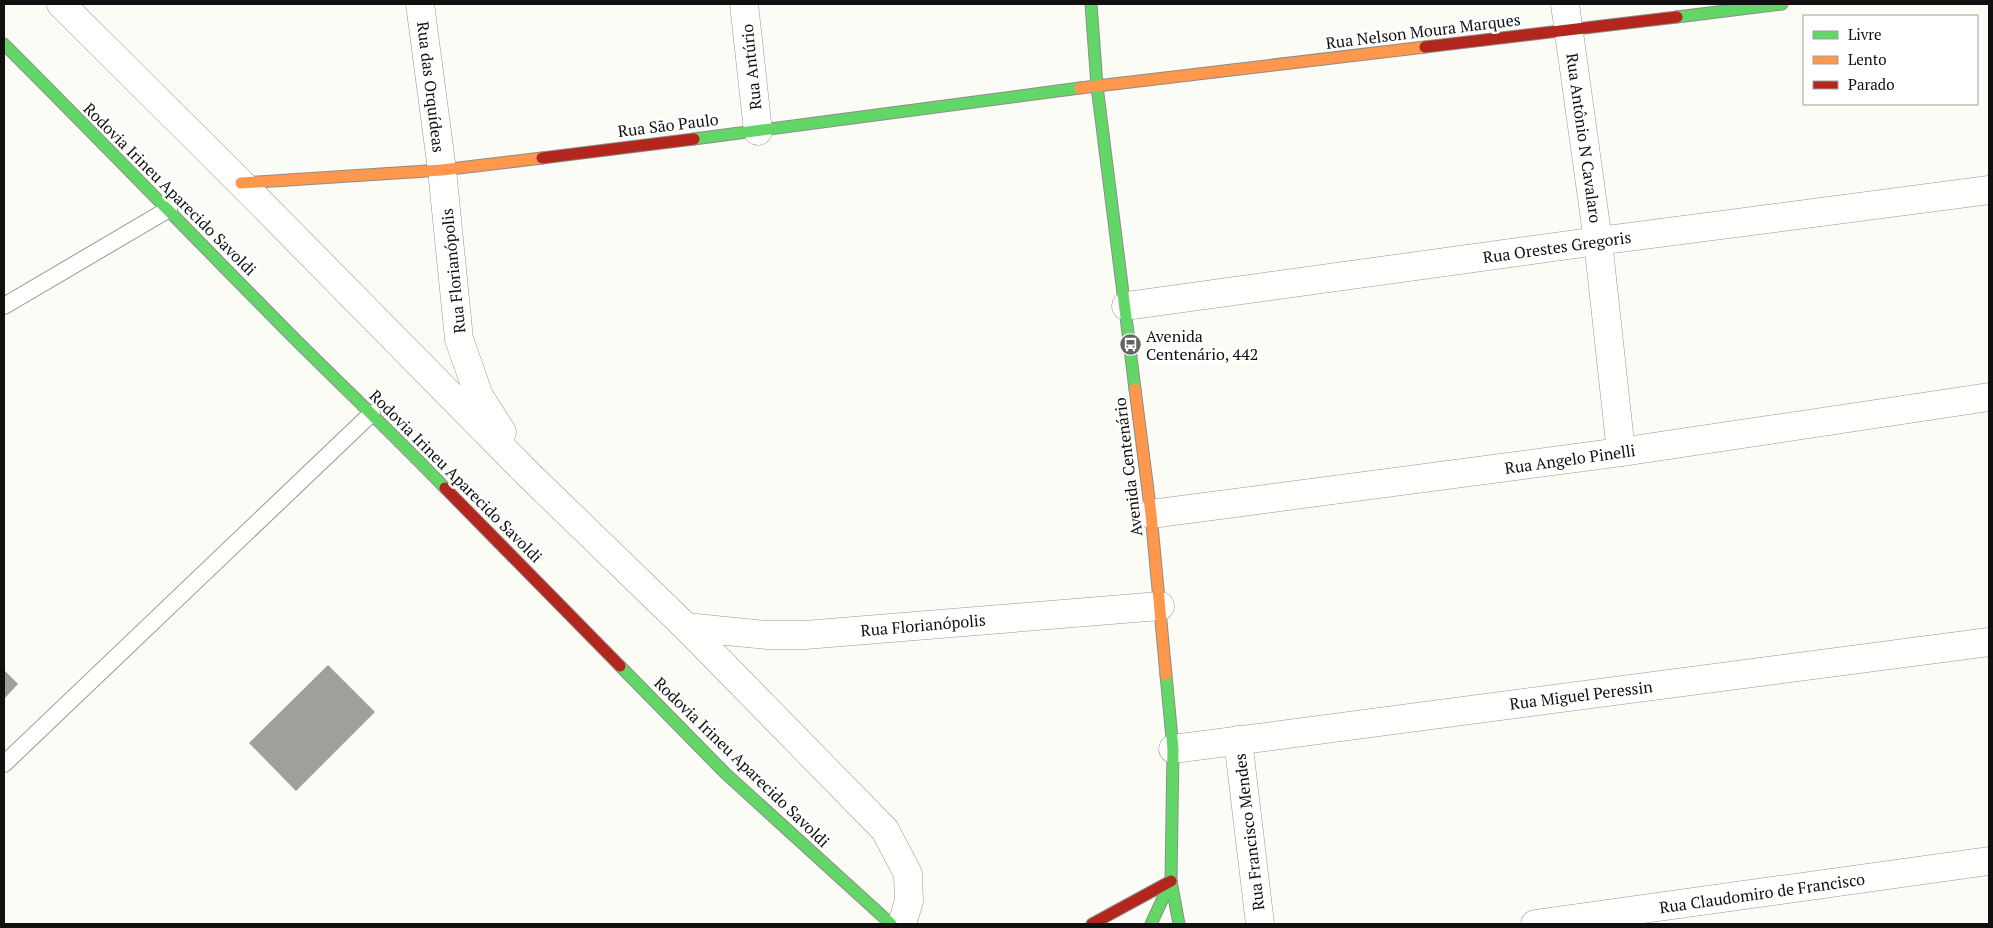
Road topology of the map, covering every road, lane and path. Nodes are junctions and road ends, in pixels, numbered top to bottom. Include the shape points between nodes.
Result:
1 (61, 4) edge
2 (420, 4) edge
3 (744, 4) edge
4 (1091, 4) edge
5 (1782, 4) edge
6 (1567, 17) edge
7 (4, 44) edge
8 (1097, 86) junction
9 (758, 131) junction
10 (442, 170) junction
11 (241, 183) junction
12 (1989, 190) edge
13 (169, 209) junction
14 (1598, 241) junction
15 (4, 306) edge
16 (1126, 306) junction
17 (1989, 397) edge
18 (372, 413) junction
19 (1621, 452) junction
20 (529, 475) junction
21 (1151, 514) junction
22 (1160, 606) junction
23 (686, 627) junction
24 (1989, 642) edge
25 (1238, 740) junction
26 (1173, 748) junction
27 (4, 764) edge
28 (1989, 861) edge
29 (1171, 882) junction
30 (891, 924) edge
31 (902, 924) edge
32 (1092, 924) edge
33 (1151, 924) edge
34 (1179, 924) edge
35 (1260, 924) edge
36 (1535, 924) edge

1 - 11 street
2 - 10 street, Rua das Orquídeas
3 - 9 street, Rua Antúrio
4 - 8 street, Avenida Centenário
5 - 6 street, Rua Nelson Moura Marques
6 - 8 street, Rua Nelson Moura Marques
6 - 14 street, Rua Antônio N Cavalaro
7 - 13 street, Rodovia Irineu Aparecido Savoldi
8 - 9 street, Rua São Paulo
8 - 16 street, Avenida Centenário
9 - 10 street, Rua São Paulo
10 - 11 street, Rua São Paulo
10 - 20 street, Rua Florianópolis via 459,339 479,396
11 - 20 street
12 - 14 street, Rua Orestes Gregoris
13 - 15 lane
13 - 18 street, Rodovia Irineu Aparecido Savoldi
14 - 16 street, Rua Orestes Gregoris
14 - 19 street, Rua Antônio N Cavalaro
16 - 21 street, Avenida Centenário
17 - 19 street, Rua Angelo Pinelli
18 - 27 lane
18 - 30 street, Rodovia Irineu Aparecido Savoldi via 725,773
19 - 21 street, Rua Angelo Pinelli
20 - 23 street
21 - 22 street, Avenida Centenário
22 - 23 street, Rua Florianópolis via 805,635 767,635
22 - 26 street, Avenida Centenário
23 - 31 street via 885,830 908,874 909,901
24 - 25 street, Rua Miguel Peressin
25 - 26 street, Rua Miguel Peressin
25 - 35 street, Rua Francisco Mendes
26 - 29 street, Avenida Centenário
28 - 36 street, Rua Claudomiro de Francisco
29 - 32 street
29 - 33 street, Avenida Centenário
29 - 34 street

